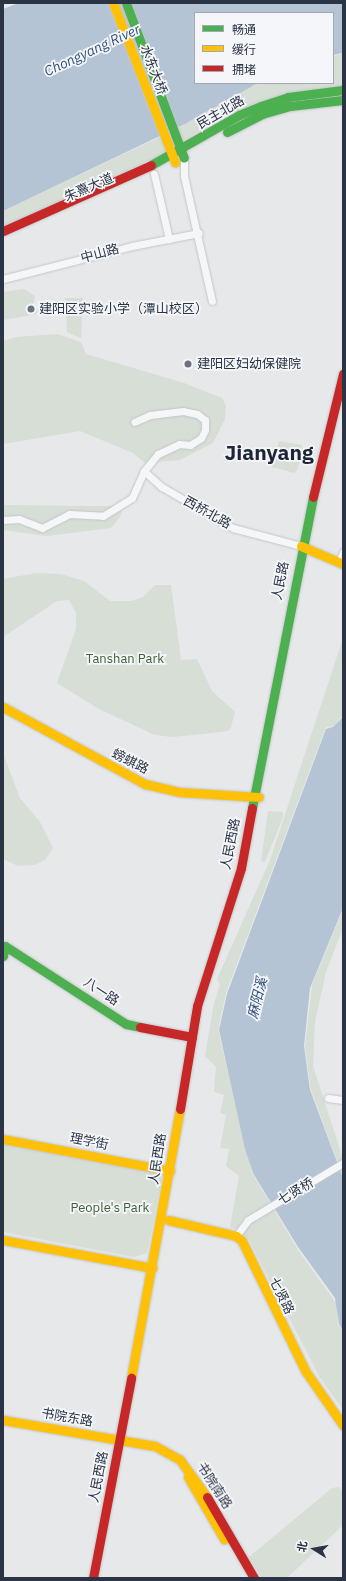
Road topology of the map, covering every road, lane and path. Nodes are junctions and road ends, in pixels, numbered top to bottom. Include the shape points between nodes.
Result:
1 (113, 3) edge
2 (126, 3) edge
3 (343, 90) edge
4 (343, 100) edge
5 (184, 154) junction
6 (174, 159) junction
7 (154, 174) junction
8 (184, 176) junction
9 (3, 231) edge
10 (198, 233) junction
11 (3, 239) edge
12 (169, 239) junction
13 (3, 279) edge
14 (212, 301) dead end
15 (343, 374) edge
16 (343, 408) edge
17 (134, 422) dead end
18 (144, 472) junction
19 (3, 520) edge
20 (306, 547) junction
21 (342, 559) edge
22 (3, 707) edge
23 (3, 712) edge
24 (256, 799) junction
25 (4, 945) edge
26 (3, 956) edge
27 (192, 1036) junction
28 (328, 1098) dead end
29 (343, 1100) edge
30 (3, 1139) edge
31 (343, 1163) edge
32 (170, 1171) junction
33 (168, 1220) junction
34 (236, 1236) junction
35 (3, 1240) edge
36 (152, 1268) junction
37 (3, 1420) edge
38 (3, 1424) edge
39 (343, 1425) edge
40 (122, 1443) junction
41 (92, 1578) edge
42 (100, 1578) edge
43 (247, 1578) edge
44 (254, 1578) edge

1 - 6 main road, 水东大桥
2 - 5 main road, 水东大桥
3 - 5 main road, 民主北路 via 296,95 261,106 239,115
4 - 5 main road, 民主北路 via 290,106 262,114
5 - 6 main road, 朱熹大道
5 - 8 street
6 - 7 main road, 朱熹大道
6 - 8 street
6 - 9 main road, 朱熹大道
7 - 11 main road, 朱熹大道
7 - 12 street
8 - 10 street
10 - 12 street, 中山路
10 - 14 street
12 - 13 street, 中山路
15 - 20 main road, 人民路
16 - 20 main road, 人民路
17 - 18 street via 150,415 183,411 197,414 205,420 205,430 201,438 190,445 179,444 167,448
18 - 19 street via 132,498 104,516 69,514 42,528 19,519
18 - 20 street, 西桥北路 via 162,486 233,528
20 - 21 main road
20 - 24 main road, 人民路
22 - 24 main road, 螃蜞路 via 145,784 179,792
23 - 24 main road via 148,791
24 - 27 main road, 人民西路 via 241,868 209,963
24 - 33 main road, 人民西路 via 244,880 204,1007
25 - 26 main road
25 - 27 main road, 八一路 via 126,1024
27 - 32 main road, 人民西路
28 - 29 street
30 - 32 main road, 理学街
31 - 34 street, 七贤桥 via 248,1220
32 - 36 main road, 人民西路
33 - 34 main road
33 - 40 main road, 人民西路
34 - 39 main road, 七贤路 via 242,1241 306,1372
35 - 36 main road
36 - 40 main road, 人民西路
37 - 40 main road, 书院东路
38 - 40 main road, 书院东路
40 - 41 main road, 人民西路
40 - 42 main road, 人民西路
40 - 43 main road via 160,1453 177,1464 192,1484
40 - 44 main road, 书院南路 via 161,1449 184,1464 198,1482

